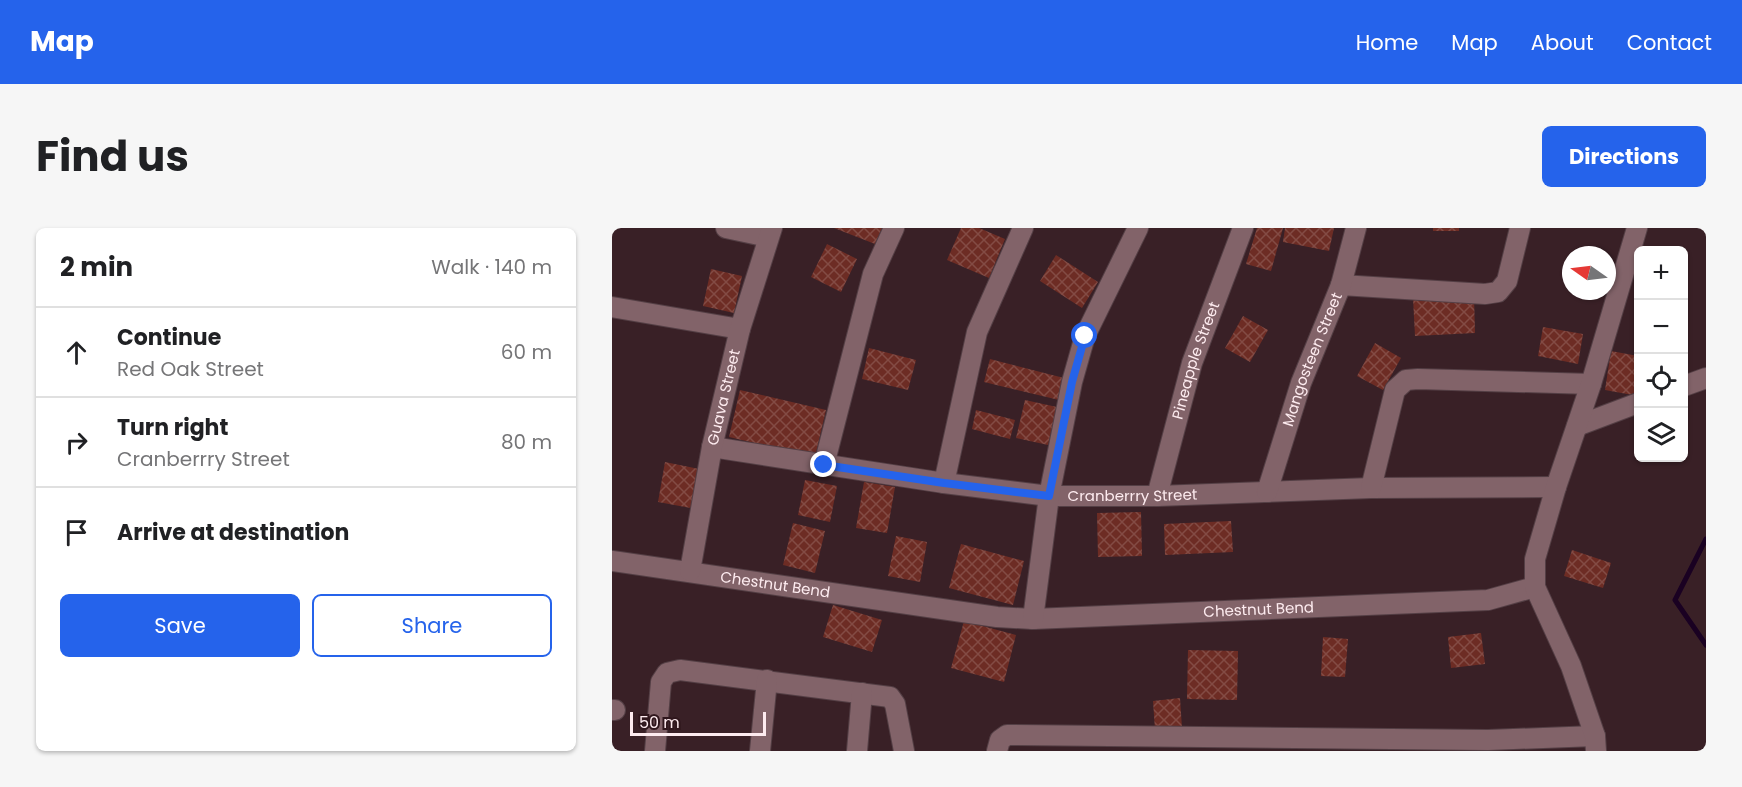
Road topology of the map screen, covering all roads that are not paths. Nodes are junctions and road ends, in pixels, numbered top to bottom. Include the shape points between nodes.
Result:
1 (726, 228) edge
2 (894, 228) edge
3 (1023, 228) edge
4 (1138, 228) edge
5 (1243, 228) edge
6 (1356, 228) edge
7 (1520, 228) edge
8 (1637, 228) edge
9 (770, 233) edge
10 (1341, 285) junction
11 (612, 307) edge
12 (740, 329) junction
13 (1706, 376) edge
14 (1591, 384) junction
15 (1688, 384) edge
16 (1634, 405) edge
17 (1578, 426) junction
18 (712, 447) junction
19 (824, 465) junction
20 (944, 483) junction
21 (1556, 487) junction
22 (1371, 488) junction
23 (1267, 492) junction
24 (1049, 496) junction
25 (1157, 496) junction
26 (612, 561) edge
27 (690, 571) junction
28 (1534, 587) junction
29 (1033, 619) junction
30 (767, 680) junction
31 (862, 693) junction
32 (1595, 744) edge
33 (1489, 745) edge
34 (655, 751) edge
35 (760, 751) edge
36 (857, 751) edge
37 (904, 751) edge
38 (997, 751) edge

1 - 9 street
2 - 19 street via 873,274
3 - 20 street via 977,332
4 - 24 street via 1085,336
5 - 25 street, Pineapple Street via 1192,363
6 - 10 street, Mangosteen Street
7 - 10 street via 1507,281 1498,292
8 - 14 street
9 - 12 street, Guava Street
10 - 23 street, Mangosteen Street via 1301,383
11 - 12 street
12 - 18 street, Guava Street
13 - 15 street
14 - 17 street
14 - 22 street via 1406,380 1395,390
16 - 17 street
17 - 21 street
18 - 19 street, Cranberrry Street
18 - 27 street, Guava Street
19 - 20 street, Cranberrry Street
20 - 24 street, Cranberrry Street
21 - 22 street, Cranberrry Street
21 - 28 street via 1535,559
22 - 23 street, Cranberrry Street
23 - 25 street, Cranberrry Street
24 - 25 street, Cranberrry Street
24 - 29 street
26 - 27 street, Chestnut Bend
27 - 29 street, Chestnut Bend
28 - 29 street, Chestnut Bend via 1488,600
28 - 32 street via 1571,666
30 - 31 street
30 - 34 street via 680,670 667,673 661,682
30 - 35 street
31 - 36 street
31 - 37 street via 893,700
32 - 33 street
33 - 38 street via 1007,735 1000,740

